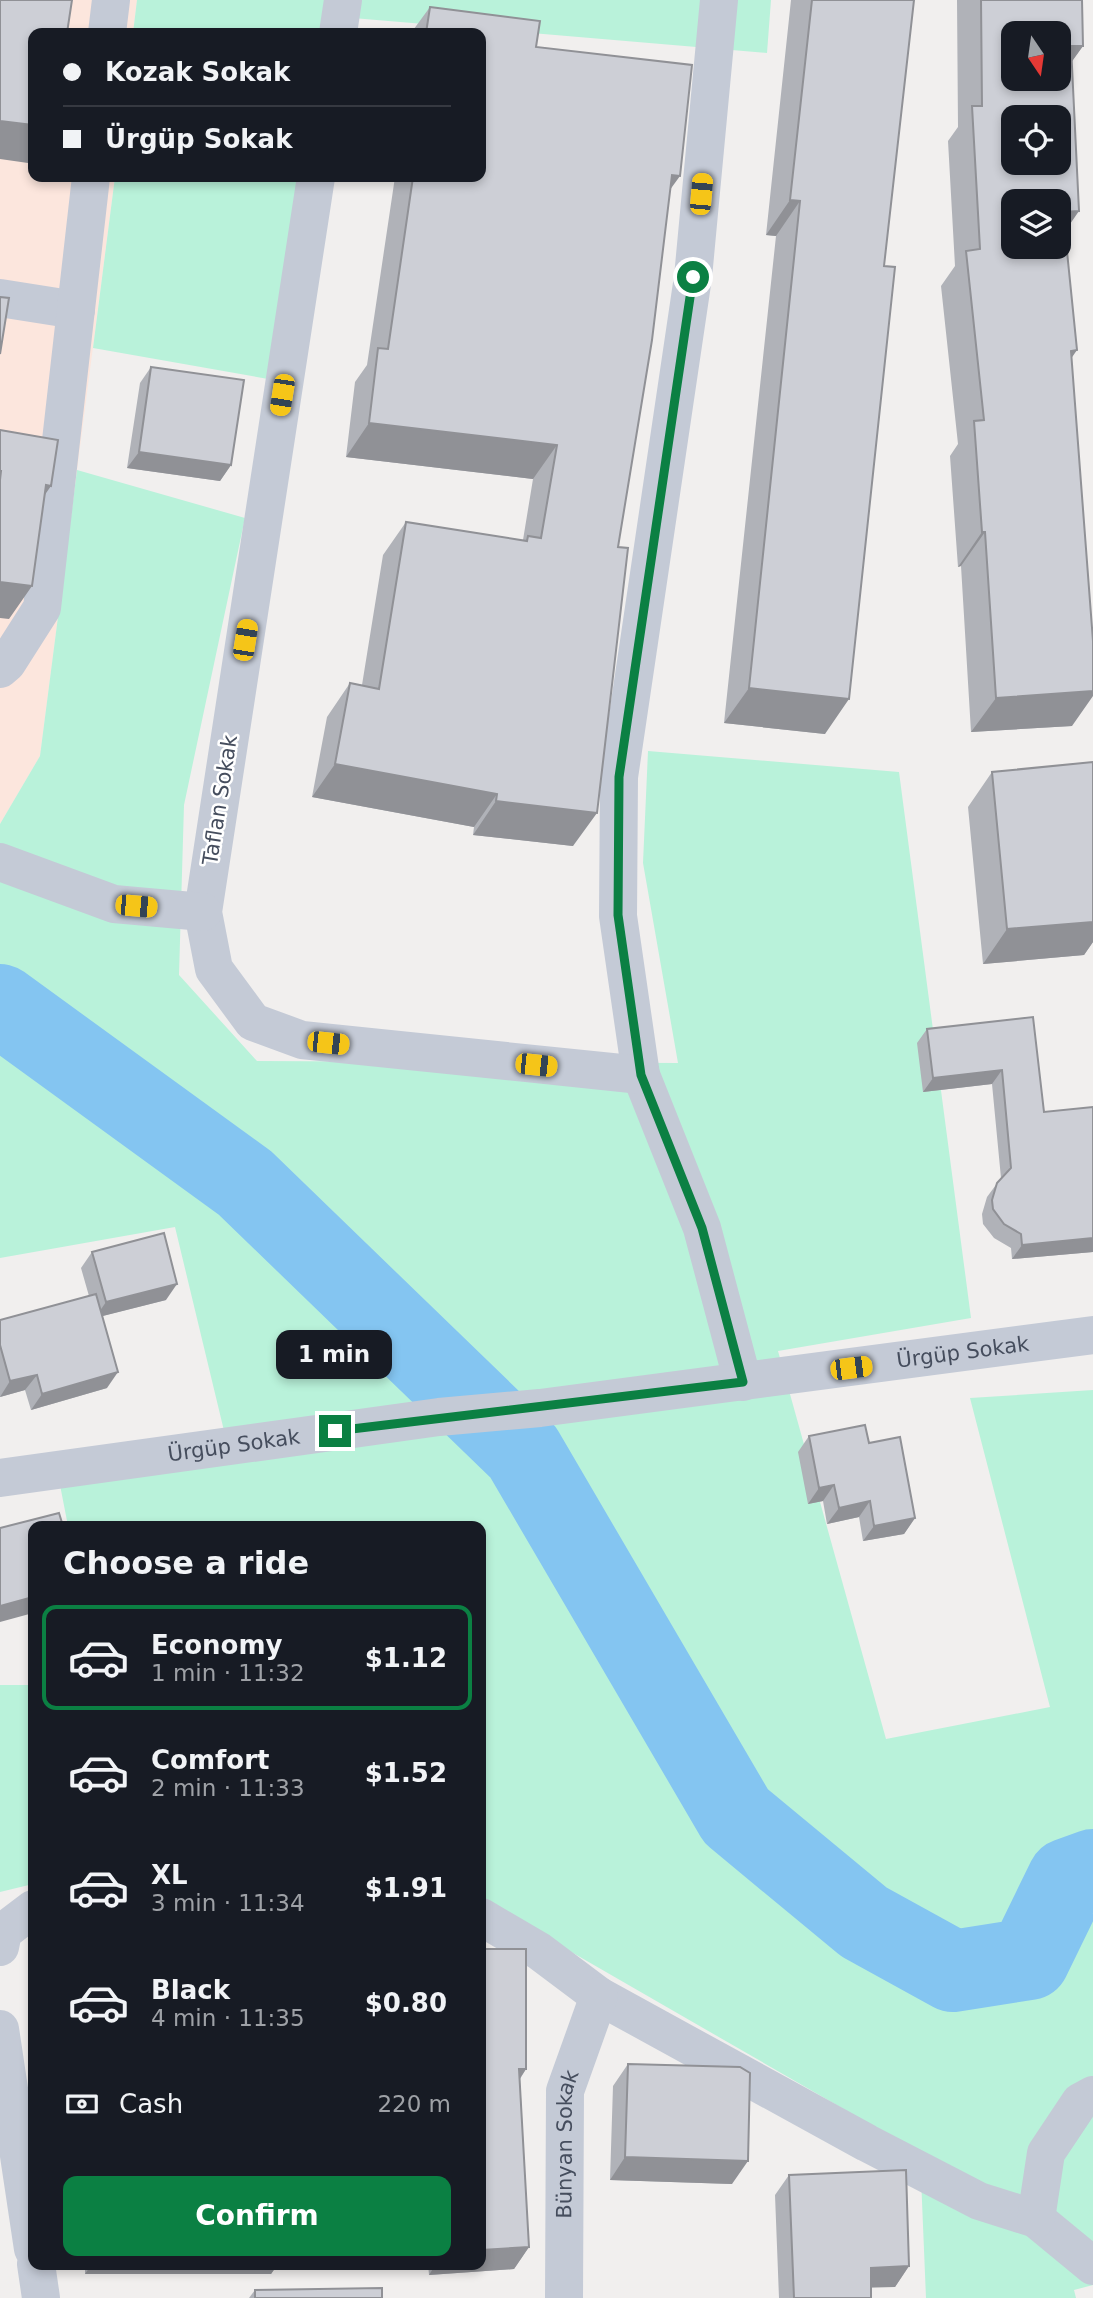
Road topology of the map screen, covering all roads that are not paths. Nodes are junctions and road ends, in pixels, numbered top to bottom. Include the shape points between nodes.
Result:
1 (111, 0) edge
2 (343, 0) edge
3 (719, 0) edge
4 (108, 28) edge
5 (339, 28) edge
6 (90, 182) edge
7 (315, 182) edge
8 (0, 298) edge
9 (76, 310) junction
10 (0, 669) edge
11 (0, 862) edge
12 (203, 912) junction
13 (641, 1075) junction
14 (1093, 1335) edge
15 (743, 1382) junction
16 (0, 1478) edge
17 (28, 1913) edge
18 (486, 1920) edge
19 (0, 1947) edge
20 (599, 1996) junction
21 (0, 2029) edge
22 (1093, 2095) edge
23 (28, 2216) edge
24 (1036, 2219) junction
25 (1093, 2266) edge
26 (37, 2270) edge
27 (41, 2298) edge
28 (564, 2298) edge

1 - 4 street
2 - 5 street
3 - 13 street via 693,277 619,777 618,915
6 - 9 street
7 - 12 street, Taflan Sokak
8 - 9 street
9 - 10 street via 42,608
11 - 12 street via 114,904
12 - 13 street, Taflan Sokak via 214,970 253,1022 289,1036
13 - 15 street via 702,1228
14 - 15 street, Ürgüp Sokak
15 - 16 street, Ürgüp Sokak via 439,1417
17 - 19 street via 3,1932
18 - 20 street via 539,1951
20 - 24 street via 979,2201
20 - 28 street, Bünyan Sokak via 565,2091
21 - 23 street
22 - 24 street via 1080,2102 1046,2153
24 - 25 street
26 - 27 street

